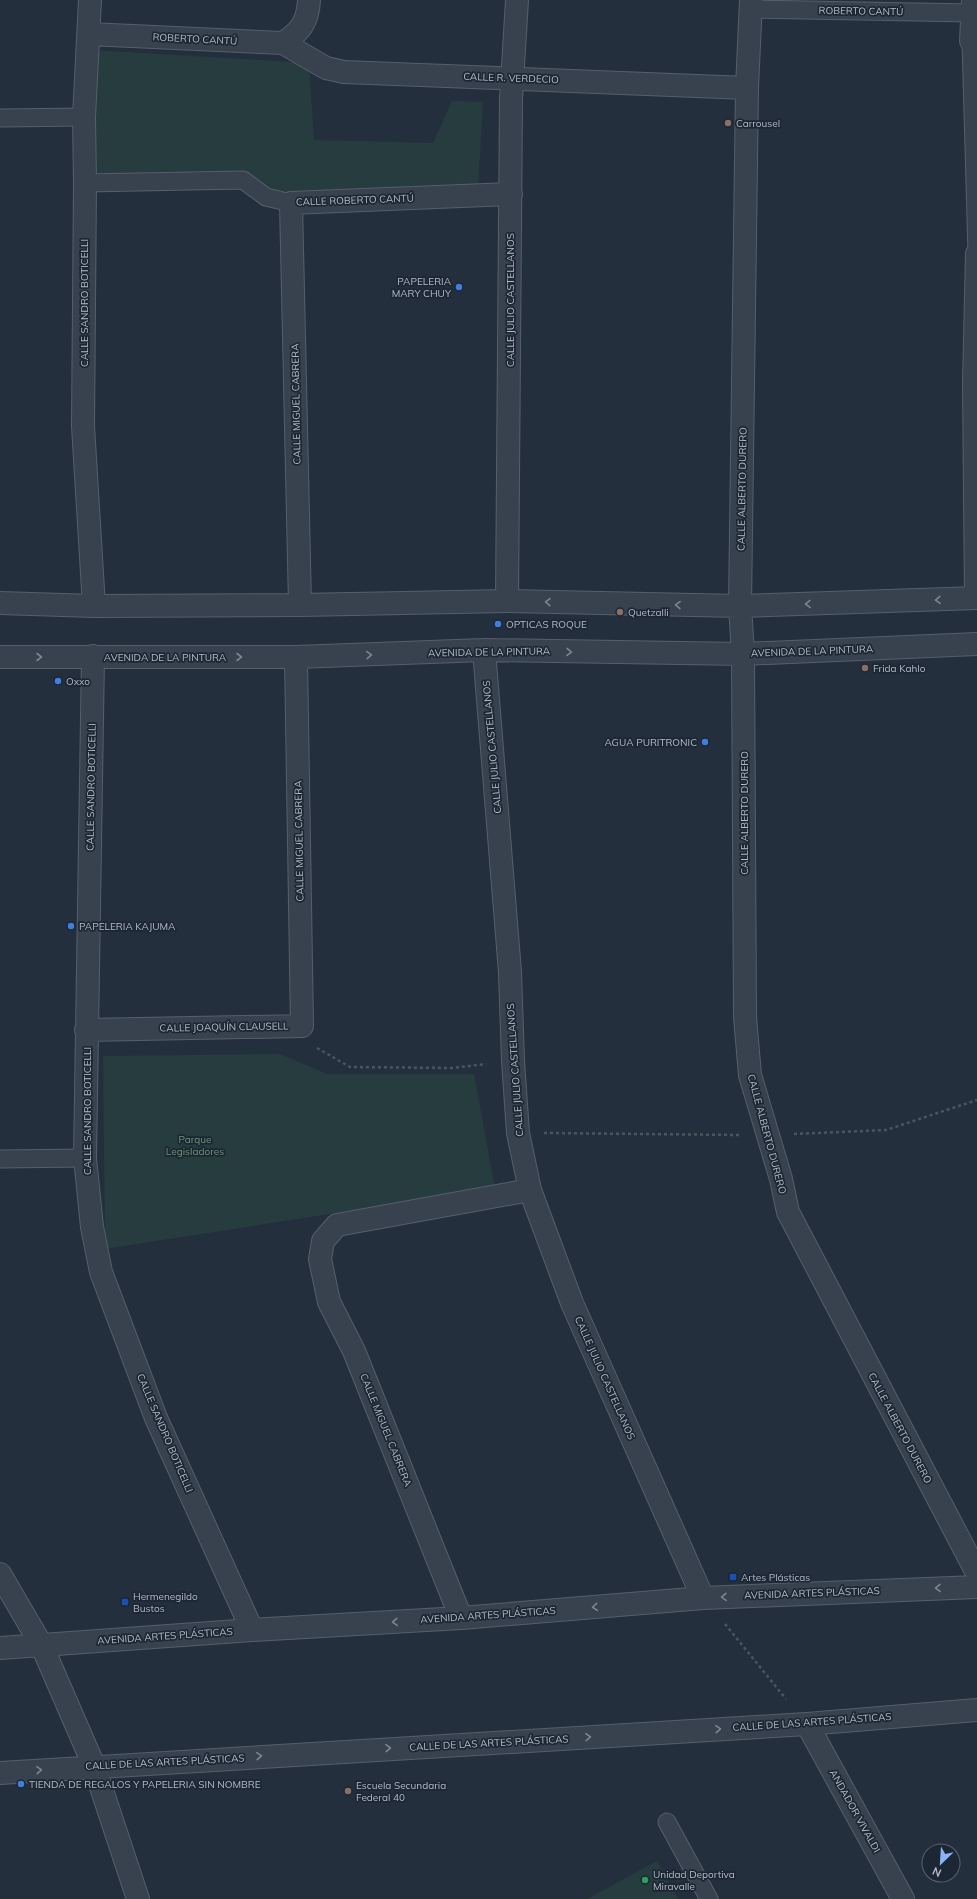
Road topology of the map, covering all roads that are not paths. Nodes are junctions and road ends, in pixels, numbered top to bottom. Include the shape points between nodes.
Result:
1 (90, 0) edge
2 (309, 0) edge
3 (517, 0) edge
4 (751, 4) edge
5 (972, 6) edge
6 (89, 34) junction
7 (290, 39) junction
8 (974, 42) edge
9 (512, 78) junction
10 (747, 88) junction
11 (84, 116) junction
12 (0, 118) edge
13 (85, 183) junction
14 (511, 194) junction
15 (291, 203) junction
16 (977, 254) edge
17 (976, 383) edge
18 (976, 598) edge
19 (507, 601) junction
20 (0, 603) edge
21 (300, 605) junction
22 (94, 606) junction
23 (740, 606) junction
24 (977, 644) edge
25 (484, 650) junction
26 (743, 654) junction
27 (93, 656) junction
28 (0, 657) edge
29 (296, 657) junction
30 (302, 1026) joint
31 (86, 1030) junction
32 (85, 1158) junction
33 (0, 1159) edge
34 (530, 1190) junction
35 (977, 1573) edge
36 (0, 1574) edge
37 (977, 1586) edge
38 (703, 1598) junction
39 (462, 1618) junction
40 (252, 1630) junction
41 (42, 1646) junction
42 (0, 1648) edge
43 (977, 1710) edge
44 (807, 1724) junction
45 (94, 1766) junction
46 (0, 1773) edge
47 (667, 1822) dead end
48 (138, 1899) edge
49 (709, 1899) edge
50 (903, 1899) edge

1 - 6 street, CALLE SANDRO BOTICELLI
2 - 7 street via 308,14
3 - 9 street, CALLE JULIO CASTELLANOS
4 - 5 street, ROBERTO CANTÚ
4 - 10 street, CALLE ALBERTO DURERO
5 - 8 street
6 - 7 street, ROBERTO CANTÚ
6 - 11 street, CALLE SANDRO BOTICELLI
7 - 9 street, CALLE R. VERDECIO via 326,68 344,72
8 - 16 street
9 - 10 street, CALLE R. VERDECIO
9 - 14 street, CALLE JULIO CASTELLANOS
10 - 23 street, CALLE ALBERTO DURERO
11 - 12 street
11 - 13 street, CALLE SANDRO BOTICELLI
13 - 15 street, CALLE ROBERTO CANTÚ via 243,180 266,197
13 - 22 street, CALLE SANDRO BOTICELLI via 83,426
14 - 15 street, CALLE ROBERTO CANTÚ
14 - 19 street, CALLE JULIO CASTELLANOS
15 - 21 street, CALLE MIGUEL CABRERA
16 - 17 street
17 - 18 street
18 -> 23 street
19 - 21 street
23 -> 19 street
20 - 22 street
21 - 22 street
23 - 26 street, CALLE ALBERTO DURERO
24 - 26 street, AVENIDA DE LA PINTURA
25 -> 26 street, AVENIDA DE LA PINTURA
29 -> 25 street, AVENIDA DE LA PINTURA
25 - 34 street, CALLE JULIO CASTELLANOS via 510,972 518,1133
26 - 35 street, CALLE ALBERTO DURERO via 745,1017 750,1076 777,1165 788,1212
28 -> 27 street, AVENIDA DE LA PINTURA
27 -> 29 street, AVENIDA DE LA PINTURA
27 - 31 street, CALLE SANDRO BOTICELLI
29 - 30 street, CALLE MIGUEL CABRERA
30 - 31 street, CALLE JOAQUÍN CLAUSELL
31 - 32 street, CALLE SANDRO BOTICELLI
32 - 33 street
32 - 40 street, CALLE SANDRO BOTICELLI via 92,1227 101,1272 156,1418
34 - 38 street, CALLE JULIO CASTELLANOS via 572,1302
34 - 39 street, CALLE MIGUEL CABRERA via 337,1225 323,1241 320,1259 329,1302 354,1351
36 - 41 street
37 -> 38 street, AVENIDA ARTES PLÁSTICAS
38 -> 39 street, AVENIDA ARTES PLÁSTICAS
39 -> 40 street, AVENIDA ARTES PLÁSTICAS
40 - 41 street, AVENIDA ARTES PLÁSTICAS
41 - 42 street, AVENIDA ARTES PLÁSTICAS
41 - 45 street
43 - 44 street, CALLE DE LAS ARTES PLÁSTICAS
45 -> 44 street, CALLE DE LAS ARTES PLÁSTICAS
44 - 50 street, ANDADOR VIVALDI
46 -> 45 street, CALLE DE LAS ARTES PLÁSTICAS
45 - 48 street
47 - 49 street

